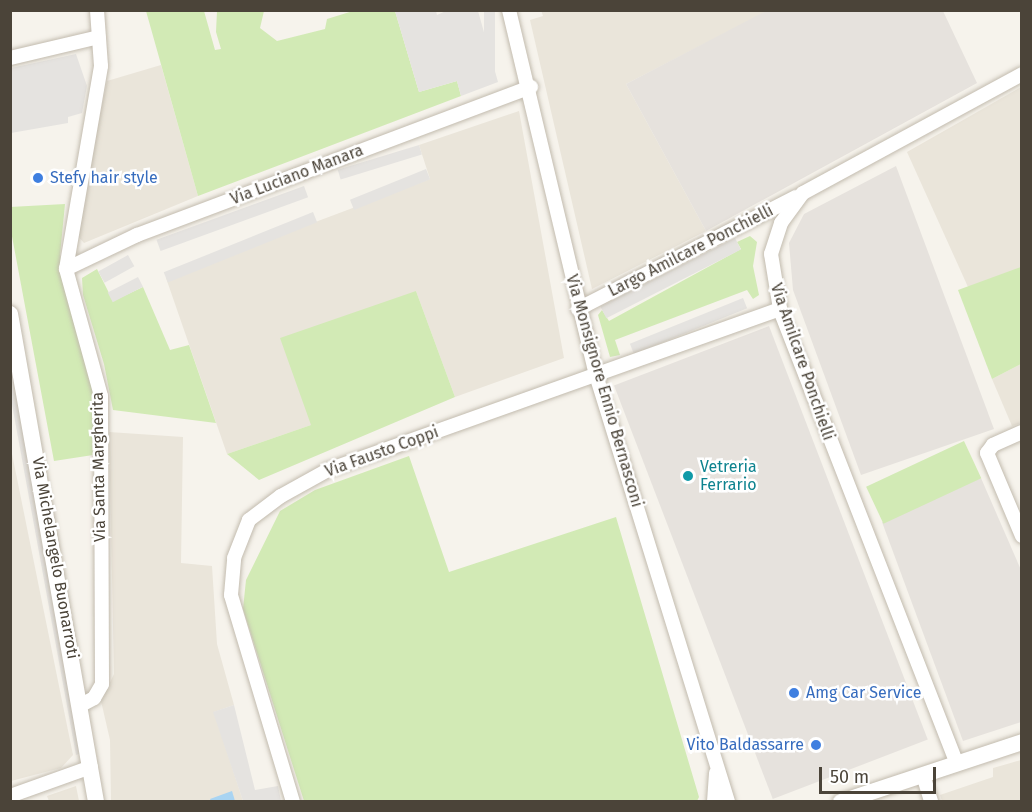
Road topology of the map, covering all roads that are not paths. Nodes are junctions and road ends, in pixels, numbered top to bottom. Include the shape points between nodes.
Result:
1 (97, 10) edge
2 (509, 10) edge
3 (99, 37) junction
4 (10, 58) edge
5 (1022, 74) edge
6 (531, 87) junction
7 (803, 193) junction
8 (66, 269) junction
9 (578, 309) junction
10 (780, 309) junction
11 (10, 314) edge
12 (596, 375) junction
13 (1022, 432) edge
14 (1022, 536) edge
15 (81, 705) junction
16 (1022, 742) edge
17 (957, 764) junction
18 (91, 767) junction
19 (716, 768) junction
20 (923, 775) junction
21 (10, 796) edge
22 (30, 796) edge
23 (96, 801) edge
24 (293, 801) edge
25 (714, 801) edge
26 (728, 801) edge
27 (841, 801) edge
28 (932, 801) edge

1 - 3 street, Via Santa Margherita
2 - 6 street, Via Monsignore Ennio Bernasconi
3 - 4 street
3 - 8 street, Via Santa Margherita via 101,66
5 - 7 street, Via Amilcare Ponchielli
6 - 8 street, Via Luciano Manara via 137,235
6 - 9 street, Via Monsignore Ennio Bernasconi
7 - 9 street, Largo Amilcare Ponchielli
7 - 10 street, Via Amilcare Ponchielli via 788,210 773,245 771,270
8 - 15 street, Via Santa Margherita via 101,396 102,684 94,698
9 - 12 street, Via Monsignore Ennio Bernasconi
10 - 12 street
10 - 17 street, Via Amilcare Ponchielli
11 - 15 street, Via Michelangelo Buonarroti
12 - 19 street, Via Monsignore Ennio Bernasconi
12 - 24 street, Via Fausto Coppi via 328,471 281,496 249,520 234,558 231,595
13 - 14 street via 993,445 987,453
15 - 18 street, Via Michelangelo Buonarroti
16 - 17 street
17 - 20 street
18 - 22 street
18 - 23 street, Via Michelangelo Buonarroti
19 - 25 street, Via Monsignore Ennio Bernasconi
19 - 26 street, Via Monsignore Ennio Bernasconi
20 - 27 street
20 - 28 street
21 - 22 street

